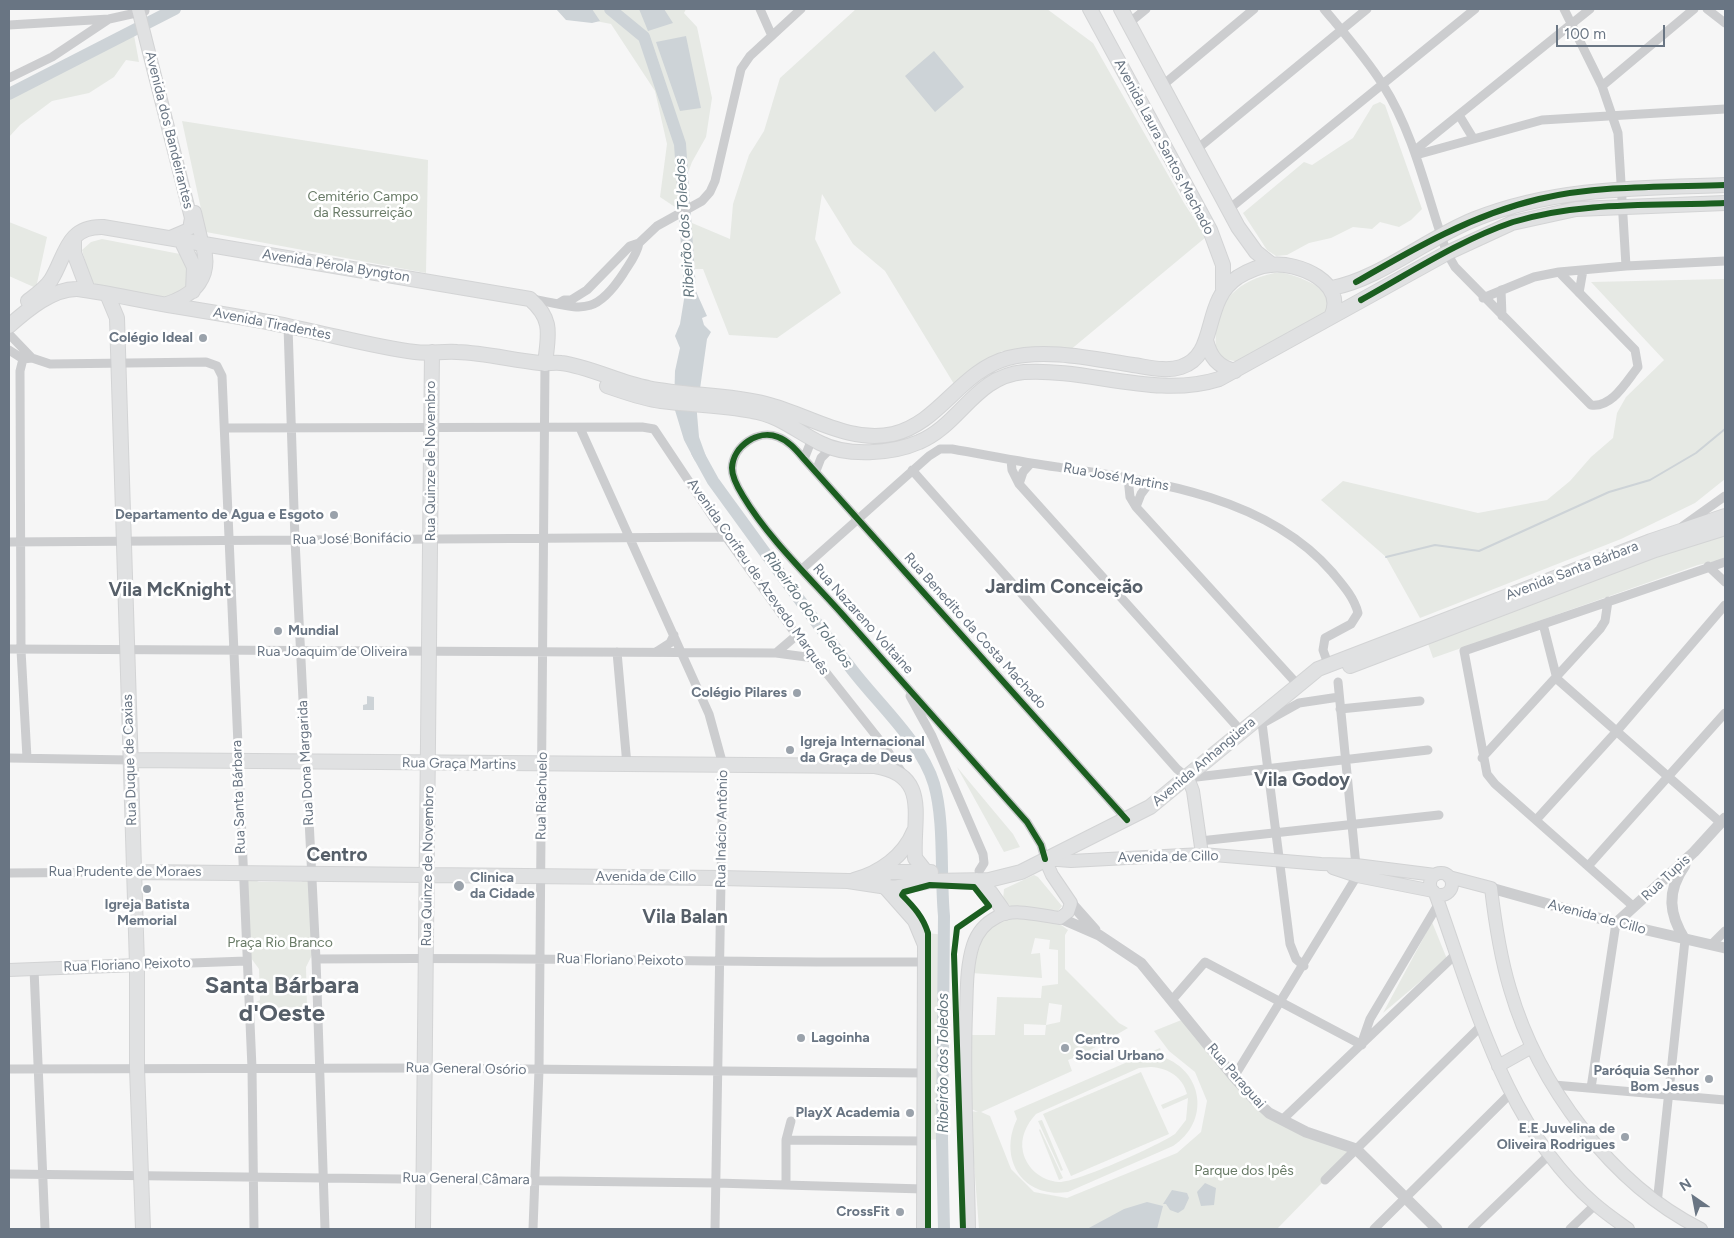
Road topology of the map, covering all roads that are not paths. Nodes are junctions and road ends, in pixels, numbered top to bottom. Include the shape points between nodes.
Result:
1 (760, 9) edge
2 (800, 9) edge
3 (1090, 9) edge
4 (1121, 9) edge
5 (1146, 9) edge
6 (1254, 9) edge
7 (1324, 9) edge
8 (1366, 9) edge
9 (1475, 9) edge
10 (1564, 9) edge
11 (1590, 9) edge
12 (1694, 9) edge
13 (1708, 9) edge
14 (143, 14) edge
15 (110, 19) junction
16 (1129, 23) junction
17 (1725, 23) edge
18 (1572, 24) junction
19 (9, 25) edge
20 (1342, 30) junction
21 (148, 35) junction
22 (772, 36) junction
23 (9, 78) edge
24 (1383, 84) junction
25 (1163, 85) junction
26 (1602, 86) junction
27 (1725, 109) edge
28 (1614, 115) junction
29 (1459, 116) junction
30 (1473, 138) junction
31 (1197, 149) junction
32 (1415, 153) junction
33 (1725, 185) edge
34 (1620, 189) junction
35 (1725, 203) edge
36 (1622, 207) junction
37 (1229, 208) junction
38 (1440, 235) junction
39 (74, 238) junction
40 (168, 238) junction
41 (182, 242) junction
42 (639, 243) junction
43 (204, 246) junction
44 (1447, 253) junction
45 (1725, 261) edge
46 (1271, 264) junction
47 (1626, 266) junction
48 (605, 270) junction
49 (1583, 270) junction
50 (1559, 272) junction
51 (54, 274) junction
52 (619, 280) junction
53 (1332, 288) junction
54 (1223, 289) junction
55 (67, 290) junction
56 (88, 290) junction
57 (1501, 290) junction
58 (193, 292) junction
59 (1579, 293) junction
60 (106, 294) junction
61 (1483, 298) junction
62 (530, 299) junction
63 (559, 303) junction
64 (166, 305) junction
65 (1331, 316) junction
66 (1502, 316) junction
67 (9, 318) edge
68 (9, 326) edge
69 (288, 326) junction
70 (9, 334) edge
71 (1206, 340) junction
72 (9, 350) edge
73 (432, 352) junction
74 (27, 358) junction
75 (118, 362) junction
76 (545, 364) junction
77 (1235, 371) junction
78 (712, 401) junction
79 (225, 428) junction
80 (291, 428) junction
81 (432, 428) junction
82 (545, 428) junction
83 (580, 428) junction
84 (842, 431) junction
85 (812, 438) junction
86 (832, 448) junction
87 (804, 459) junction
88 (1011, 460) junction
89 (1031, 463) junction
90 (912, 470) junction
91 (816, 472) junction
92 (1128, 478) junction
93 (1150, 482) junction
94 (1019, 484) junction
95 (1725, 496) edge
96 (1136, 507) junction
97 (1725, 516) edge
98 (858, 519) junction
99 (1725, 528) edge
100 (1671, 533) junction
101 (726, 537) junction
102 (430, 538) junction
103 (543, 538) junction
104 (629, 539) junction
105 (295, 540) junction
106 (228, 541) junction
107 (9, 542) edge
108 (21, 542) junction
109 (123, 542) junction
110 (1725, 562) edge
111 (1708, 566) junction
112 (802, 568) junction
113 (1725, 582) edge
114 (1608, 601) junction
115 (1725, 605) edge
116 (1543, 624) junction
117 (674, 635) junction
118 (797, 635) junction
119 (1422, 635) junction
120 (9, 649) edge
121 (21, 650) junction
122 (126, 650) junction
123 (234, 652) junction
124 (301, 652) junction
125 (430, 652) junction
126 (541, 652) junction
127 (617, 652) junction
128 (656, 652) junction
129 (682, 652) junction
130 (776, 653) junction
131 (814, 658) junction
132 (1328, 664) junction
133 (1557, 679) junction
134 (903, 682) junction
135 (1338, 682) dead end
136 (1300, 684) junction
137 (1340, 697) junction
138 (1420, 701) dead end
139 (1340, 709) junction
140 (1725, 713) edge
141 (1262, 719) junction
142 (944, 728) junction
143 (1242, 732) junction
144 (1616, 732) junction
145 (932, 736) junction
146 (885, 747) junction
147 (1428, 750) dead end
148 (9, 758) edge
149 (27, 758) junction
150 (1482, 758) junction
151 (1345, 759) junction
152 (131, 760) junction
153 (238, 762) junction
154 (305, 762) junction
155 (429, 764) junction
156 (542, 765) junction
157 (627, 765) junction
158 (723, 765) junction
159 (875, 766) junction
160 (1268, 768) junction
161 (1188, 778) junction
162 (1668, 778) junction
163 (906, 779) junction
164 (1439, 815) dead end
165 (1127, 820) junction
166 (1536, 820) junction
167 (1723, 820) edge
168 (1352, 824) junction
169 (916, 826) junction
170 (1276, 832) junction
171 (1200, 841) junction
172 (1202, 854) junction
173 (1045, 859) junction
174 (1280, 860) junction
175 (1589, 865) junction
176 (1356, 870) junction
177 (134, 872) junction
178 (242, 872) junction
179 (9, 873) edge
180 (312, 873) junction
181 (428, 874) junction
182 (929, 875) junction
183 (1435, 875) junction
184 (541, 876) junction
185 (978, 876) junction
186 (1449, 877) junction
187 (721, 878) junction
188 (848, 881) junction
189 (1469, 882) junction
190 (1670, 882) junction
191 (883, 886) junction
192 (1491, 888) junction
193 (1440, 894) junction
194 (1070, 902) junction
195 (1637, 905) junction
196 (1005, 913) junction
197 (1060, 918) junction
198 (1616, 923) junction
199 (1638, 927) junction
200 (1725, 931) edge
201 (1099, 935) junction
202 (1685, 940) junction
203 (1711, 945) junction
204 (1725, 948) edge
205 (1456, 954) junction
206 (426, 957) junction
207 (540, 958) junction
208 (316, 959) junction
209 (246, 960) junction
210 (924, 962) junction
211 (720, 963) junction
212 (137, 966) junction
213 (1304, 966) junction
214 (34, 969) junction
215 (9, 970) edge
216 (1172, 1000) junction
217 (1281, 1003) junction
218 (1480, 1026) junction
219 (1362, 1045) junction
220 (1532, 1046) junction
221 (1492, 1053) junction
222 (1511, 1059) junction
223 (1498, 1066) junction
224 (9, 1068) edge
225 (40, 1068) junction
226 (137, 1068) junction
227 (252, 1068) junction
228 (320, 1068) junction
229 (425, 1068) junction
230 (539, 1070) junction
231 (718, 1071) junction
232 (923, 1073) junction
233 (1234, 1077) junction
234 (1554, 1085) junction
235 (1591, 1088) junction
236 (1511, 1093) junction
237 (1667, 1096) junction
238 (1725, 1100) edge
239 (1282, 1120) junction
240 (791, 1121) dead end
241 (786, 1140) junction
242 (922, 1141) junction
243 (1356, 1149) junction
244 (1550, 1154) junction
245 (9, 1174) edge
246 (44, 1176) junction
247 (140, 1177) junction
248 (253, 1178) junction
249 (323, 1178) junction
250 (425, 1178) junction
251 (534, 1180) junction
252 (1325, 1180) dead end
253 (716, 1183) junction
254 (786, 1184) junction
255 (923, 1189) junction
256 (1406, 1198) junction
257 (1657, 1204) junction
258 (1595, 1205) junction
259 (45, 1229) edge
260 (143, 1229) edge
261 (254, 1229) edge
262 (325, 1229) edge
263 (423, 1229) edge
264 (533, 1229) edge
265 (715, 1229) edge
266 (923, 1229) edge
267 (969, 1229) edge
268 (1374, 1229) edge
269 (1438, 1229) edge
270 (1472, 1229) edge
271 (1570, 1229) edge
272 (1628, 1229) edge
273 (1701, 1229) edge

1 - 22 street
2 - 22 street
3 - 54 main road, Avenida Laura Santos Machado via 1213,237 1224,265
4 - 16 main road, Avenida Laura Santos Machado
5 - 16 street
6 - 25 street
7 - 20 street
8 - 20 street
9 - 24 street
10 - 18 street
11 - 18 street
12 - 26 street
13 - 17 street
14 - 15 street
14 - 21 main road, Avenida dos Bandeirantes
15 - 19 street
15 - 23 street via 52,57
16 - 25 main road, Avenida Laura Santos Machado
18 - 26 street
18 - 29 street
20 - 24 street
20 - 31 street
21 - 40 main road, Avenida dos Bandeirantes via 191,218 189,228
21 - 43 main road, Avenida dos Bandeirantes
22 - 42 street via 741,69 715,181 706,197 657,226
24 - 32 street
24 - 37 street
25 - 31 main road, Avenida Laura Santos Machado
26 - 28 street
27 - 28 street
28 - 30 street via 1542,120
28 - 34 street via 1618,133
29 - 30 street
29 - 32 street
30 - 32 street
31 - 37 main road, Avenida Laura Santos Machado
32 - 38 street
33 - 34 main road
34 - 36 street
34 - 38 main road via 1540,199 1475,219
35 - 36 main road
36 - 44 main road via 1545,214 1512,223
36 - 47 street
37 - 46 main road, Avenida Laura Santos Machado via 1253,247
38 - 44 street
38 - 53 main road via 1356,282
39 - 40 main road, Avenida Pérola Byngton via 94,227
39 - 51 main road via 64,250
39 - 56 main road via 74,253
40 - 41 main road, Avenida Pérola Byngton
41 - 43 main road, Avenida Pérola Byngton
41 - 58 main road via 194,267
42 - 48 street via 630,246
42 - 52 street via 638,251
43 - 58 main road via 207,263
43 - 62 main road, Avenida Pérola Byngton
44 - 61 street
44 - 65 main road
45 - 47 street
46 - 53 main road via 1297,268
46 - 54 main road via 1250,270
47 - 49 street
48 - 52 street via 610,280
48 - 63 street via 587,290 572,300
49 - 50 street
49 - 59 street
50 - 57 street via 1534,277
50 - 59 street
51 - 55 main road via 65,271 73,276 72,285
51 - 67 main road via 44,289
52 - 63 street via 604,298 592,306 580,309
53 - 65 main road via 1336,302
54 - 71 main road via 1212,314
55 - 56 main road, Avenida Tiradentes
55 - 68 main road, Avenida Tiradentes via 41,302
56 - 60 main road, Avenida Tiradentes
57 - 61 street
57 - 66 street
58 - 64 main road
59 - 66 street via 1635,350 1638,359 1638,367 1607,403 1599,406 1591,405
60 - 64 main road, Avenida Tiradentes
60 - 75 main road, Rua Duque de Caxias via 117,318
61 - 66 street
62 - 63 street
62 - 76 main road via 541,308 547,321
64 - 69 main road, Avenida Tiradentes
65 - 77 main road
69 - 73 main road, Avenida Tiradentes via 412,352
69 - 80 street, Rua Dona Margarida
70 - 74 street
71 - 77 main road via 1215,361 1227,370
71 - 84 main road via 1196,359 1174,369 1064,356 1009,358 978,372 932,414 909,429 867,437
72 - 74 street
73 - 76 main road, Avenida Tiradentes via 461,352
73 - 81 main road, Rua Quinze de Novembro
74 - 75 street via 50,364
74 - 108 street via 20,372
75 - 79 street, Rua Santa Bárbara via 206,362 217,366 222,376
75 - 109 main road, Rua Duque de Caxias
76 - 78 main road, Avenida Tiradentes via 629,394
76 - 82 street, Rua Riachuelo
77 - 86 main road via 1203,384 1182,387 1069,374 1015,373 1003,376 979,391 942,427 921,442 874,453
78 - 84 main road via 764,403
78 - 85 main road via 762,413 792,425
79 - 80 street
79 - 106 street, Rua Santa Bárbara
80 - 81 street
80 - 105 street, Rua Dona Margarida
81 - 82 street
81 - 102 main road, Rua Quinze de Novembro
82 - 83 street
82 - 103 street, Rua Riachuelo
83 - 101 street, Avenida Corifeu de Azevedo Marquês via 654,429
83 - 104 street, Rua Inácio Antônio
84 - 85 main road via 824,429
85 - 86 main road
85 - 87 street
86 - 91 street via 821,458
87 - 91 street, Rua Benedito da Costa Machado
87 - 112 street, Rua Nazareno Voltaine via 785,440 764,435 754,437 742,446 732,469 742,496
88 - 89 street, Rua José Martins
88 - 90 street, Rua José Martins via 945,448
88 - 94 street
89 - 92 street, Rua José Martins
89 - 94 street
90 - 98 street, Rua José Martins
90 - 161 street via 1177,770
91 - 98 street, Rua Benedito da Costa Machado
92 - 93 street, Rua José Martins
92 - 96 street via 1130,497
93 - 96 street
93 - 132 street, Rua José Martins via 1204,496 1255,516 1307,548 1326,566 1347,591 1358,613 1350,624 1325,638 1323,650
94 - 143 street
95 - 100 street
96 - 136 street
97 - 100 main road, Avenida Santa Bárbara
98 - 112 street, Rua José Martins
98 - 165 street, Rua Benedito da Costa Machado
99 - 119 main road, Avenida Santa Bárbara via 1662,547
100 - 119 main road, Avenida Santa Bárbara
101 - 104 street, Rua José Bonifácio
101 - 118 street, Avenida Corifeu de Azevedo Marquês
102 - 103 street, Rua José Bonifácio
102 - 105 street, Rua José Bonifácio
102 - 125 main road, Rua Quinze de Novembro
103 - 104 street, Rua José Bonifácio
103 - 126 street, Rua Riachuelo
104 - 117 street, Rua Inácio Antônio
105 - 106 street, Rua José Bonifácio
105 - 124 street, Rua Dona Margarida
106 - 109 street, Rua José Bonifácio
106 - 123 street, Rua Santa Bárbara
107 - 108 street, Rua José Bonifácio
108 - 109 street, Rua José Bonifácio
108 - 121 street
109 - 122 main road, Rua Duque de Caxias
110 - 111 street
111 - 113 street
111 - 114 street
112 - 134 street, Rua Nazareno Voltaine
114 - 116 street
114 - 133 street via 1605,621 1600,629
115 - 144 street
116 - 133 street
116 - 150 street via 1464,650
117 - 128 street via 670,643
117 - 129 street, Rua Inácio Antônio
118 - 130 street
118 - 131 street, Avenida Corifeu de Azevedo Marquês
119 - 132 main road, Avenida Anhangüera
119 - 136 main road, Avenida Anhangüera
120 - 121 street, Rua Joaquim de Oliveira
121 - 122 street, Rua Joaquim de Oliveira
121 - 149 street
122 - 123 street, Rua Joaquim de Oliveira
122 - 152 main road, Rua Duque de Caxias
123 - 124 street, Rua Joaquim de Oliveira
123 - 153 street, Rua Santa Bárbara
124 - 125 street, Rua Joaquim de Oliveira
124 - 154 street, Rua Dona Margarida
125 - 126 street, Rua Joaquim de Oliveira
125 - 155 main road, Rua Quinze de Novembro
126 - 127 street, Rua Joaquim de Oliveira
126 - 156 street, Rua Riachuelo
127 - 128 street, Rua Joaquim de Oliveira
127 - 157 street
128 - 129 street, Rua Joaquim de Oliveira
129 - 130 street, Rua Joaquim de Oliveira
129 - 158 street, Rua Inácio Antônio via 709,714
130 - 131 street, Rua Joaquim de Oliveira
131 - 146 street, Avenida Corifeu de Azevedo Marquês
132 - 136 main road, Avenida Anhangüera
133 - 144 street
133 - 150 street
134 - 142 street, Rua Nazareno Voltaine
134 - 145 street
135 - 137 street
136 - 141 main road, Avenida Anhangüera
137 - 139 street
137 - 141 street via 1299,703
138 - 139 street
139 - 151 street
140 - 162 street
141 - 143 main road, Avenida Anhangüera
141 - 160 street
142 - 145 street
142 - 173 street, Rua Nazareno Voltaine via 1028,822
143 - 161 main road, Avenida Anhangüera
144 - 162 street
144 - 166 street
145 - 185 street via 983,854 984,863
146 - 159 street via 885,758
146 - 163 street, Avenida Corifeu de Azevedo Marquês
147 - 151 street
148 - 149 street, Rua Graça Martins
149 - 152 street, Rua Graça Martins
150 - 166 street via 1487,774 1495,784
151 - 160 street
151 - 168 street
152 - 153 main road, Rua Graça Martins
152 - 177 main road, Rua Duque de Caxias
153 - 154 main road, Rua Graça Martins
153 - 178 street, Rua Santa Bárbara
154 - 155 main road, Rua Graça Martins
154 - 180 street, Rua Dona Margarida
155 - 156 main road, Rua Graça Martins
155 - 181 main road, Rua Quinze de Novembro
156 - 157 main road, Rua Graça Martins
156 - 184 street, Rua Riachuelo
157 - 158 main road, Rua Graça Martins
158 - 159 main road, Rua Graça Martins
158 - 187 street, Rua Inácio Antônio
159 - 163 main road, Rua Graça Martins via 888,768
160 - 161 street
160 - 170 street
161 - 165 main road, Avenida Anhangüera
161 - 171 main road
162 - 167 street
162 - 175 street
163 - 169 main road, Avenida Corifeu de Azevedo Marquês via 915,798
164 - 168 street
165 - 173 main road, Avenida Anhangüera
166 - 175 street
167 - 190 street, Rua Tupis
168 - 170 street
168 - 176 street
169 - 182 main road, Avenida Corifeu de Azevedo Marquês via 915,858
169 - 188 main road via 905,847 891,861 868,876
170 - 171 street
170 - 174 street
171 - 172 main road
172 - 173 main road, Avenida de Cillo via 1071,861
172 - 174 main road, Avenida de Cillo
173 - 185 main road via 1010,876
173 - 194 main road
174 - 176 main road, Avenida de Cillo
174 - 213 street via 1290,944 1296,959
175 - 195 street
176 - 183 main road, Avenida de Cillo
176 - 193 main road, Avenida de Cillo
176 - 213 street
177 - 178 main road, Rua Prudente de Moraes
177 - 179 street, Rua Prudente de Moraes
177 - 212 main road, Rua Duque de Caxias
178 - 180 main road, Avenida de Cillo
178 - 209 street, Rua Santa Bárbara
180 - 181 main road, Avenida de Cillo
180 - 208 street, Rua Dona Margarida
181 - 184 main road, Avenida de Cillo
181 - 206 main road, Rua Quinze de Novembro
182 - 185 main road
182 - 191 main road via 888,872
183 - 186 main road, Avenida de Cillo via 1441,873
183 - 193 main road via 1430,880
184 - 187 main road, Avenida de Cillo
184 - 207 street, Rua Riachuelo
185 - 196 main road
186 - 189 main road, Avenida de Cillo
186 - 193 main road via 1451,884
187 - 188 main road, Avenida de Cillo
187 - 211 street, Rua Inácio Antônio
188 - 191 main road, Avenida de Cillo
189 - 192 main road, Avenida de Cillo
189 - 193 main road
190 - 195 street, Rua Tupis
190 - 202 street, Rua Tupis via 1672,912
191 - 210 main road via 918,928 924,945
192 - 198 street, Avenida de Cillo
192 - 220 main road via 1494,919 1510,990
193 - 205 main road
193 - 219 street via 1370,1019
194 - 197 main road via 1068,912
194 - 201 street, Rua Paraguai
195 - 198 street, Rua Tupis
195 - 199 street
196 - 197 main road, Rua Paraguai
196 - 267 main road via 982,928 969,962 965,1098
197 - 201 street, Rua Paraguai
198 - 199 street, Avenida de Cillo
198 - 235 street
199 - 202 street, Avenida de Cillo
200 - 203 street
201 - 216 street, Rua Paraguai via 1141,963
202 - 203 street, Avenida de Cillo
202 - 237 street
203 - 204 street, Avenida de Cillo
205 - 218 main road
205 - 219 street
206 - 207 street, Rua Floriano Peixoto
206 - 208 street, Rua Floriano Peixoto
206 - 229 main road, Rua Quinze de Novembro
207 - 211 street, Rua Floriano Peixoto
207 - 230 street, Rua Riachuelo
208 - 228 street, Rua Dona Margarida
209 - 212 street, Rua Floriano Peixoto
209 - 227 street, Rua Santa Bárbara
210 - 211 street, Rua Floriano Peixoto
210 - 232 main road
211 - 231 street, Rua Inácio Antônio
212 - 214 main road, Rua Floriano Peixoto
212 - 226 main road, Rua Duque de Caxias
213 - 217 street
214 - 215 main road, Rua Floriano Peixoto
214 - 225 street
216 - 217 street via 1206,962
216 - 233 street, Rua Paraguai
217 - 219 street
217 - 233 street
218 - 221 main road
218 - 243 street
219 - 239 street
220 - 222 main road
220 - 234 main road
221 - 222 main road
221 - 223 main road
222 - 223 main road
223 - 236 main road
224 - 225 street, Rua General Osório
225 - 226 street, Rua General Osório
225 - 246 street
226 - 227 street, Rua General Osório
226 - 247 main road, Rua Duque de Caxias
227 - 228 street, Rua General Osório
227 - 248 street, Rua Santa Bárbara
228 - 229 street, Rua General Osório
228 - 249 street, Rua Dona Margarida
229 - 230 street, Rua General Osório
229 - 250 main road, Rua Quinze de Novembro
230 - 231 street, Rua General Osório
230 - 251 street, Rua Riachuelo
231 - 232 street, Rua General Osório
231 - 253 street, Rua Inácio Antônio
232 - 242 main road
233 - 239 street, Rua Paraguai via 1255,1100
234 - 235 street
234 - 257 main road via 1602,1152
235 - 237 street
236 - 244 main road
236 - 256 street
237 - 238 street
237 - 257 street
239 - 243 street, Rua Paraguai
240 - 241 street
241 - 242 street
241 - 254 street
242 - 255 main road
243 - 252 street
243 - 256 street, Rua Paraguai
244 - 258 main road
244 - 270 street
245 - 246 street, Rua General Câmara
246 - 247 street, Rua General Câmara
246 - 259 street
247 - 248 street, Rua General Câmara
247 - 260 main road, Rua Duque de Caxias
248 - 249 street, Rua General Câmara
248 - 261 street, Rua Santa Bárbara
249 - 250 street, Rua General Câmara
249 - 262 street, Rua Dona Margarida
250 - 251 street, Rua General Câmara
250 - 263 main road, Rua Quinze de Novembro
251 - 253 street, Rua General Câmara
251 - 264 street, Rua Riachuelo
253 - 254 street, Rua General Câmara
253 - 265 street, Rua Inácio Antônio
254 - 255 street, Rua General Câmara
255 - 266 main road
256 - 268 street
256 - 269 street, Rua Paraguai
257 - 273 main road
258 - 271 street
258 - 272 main road

